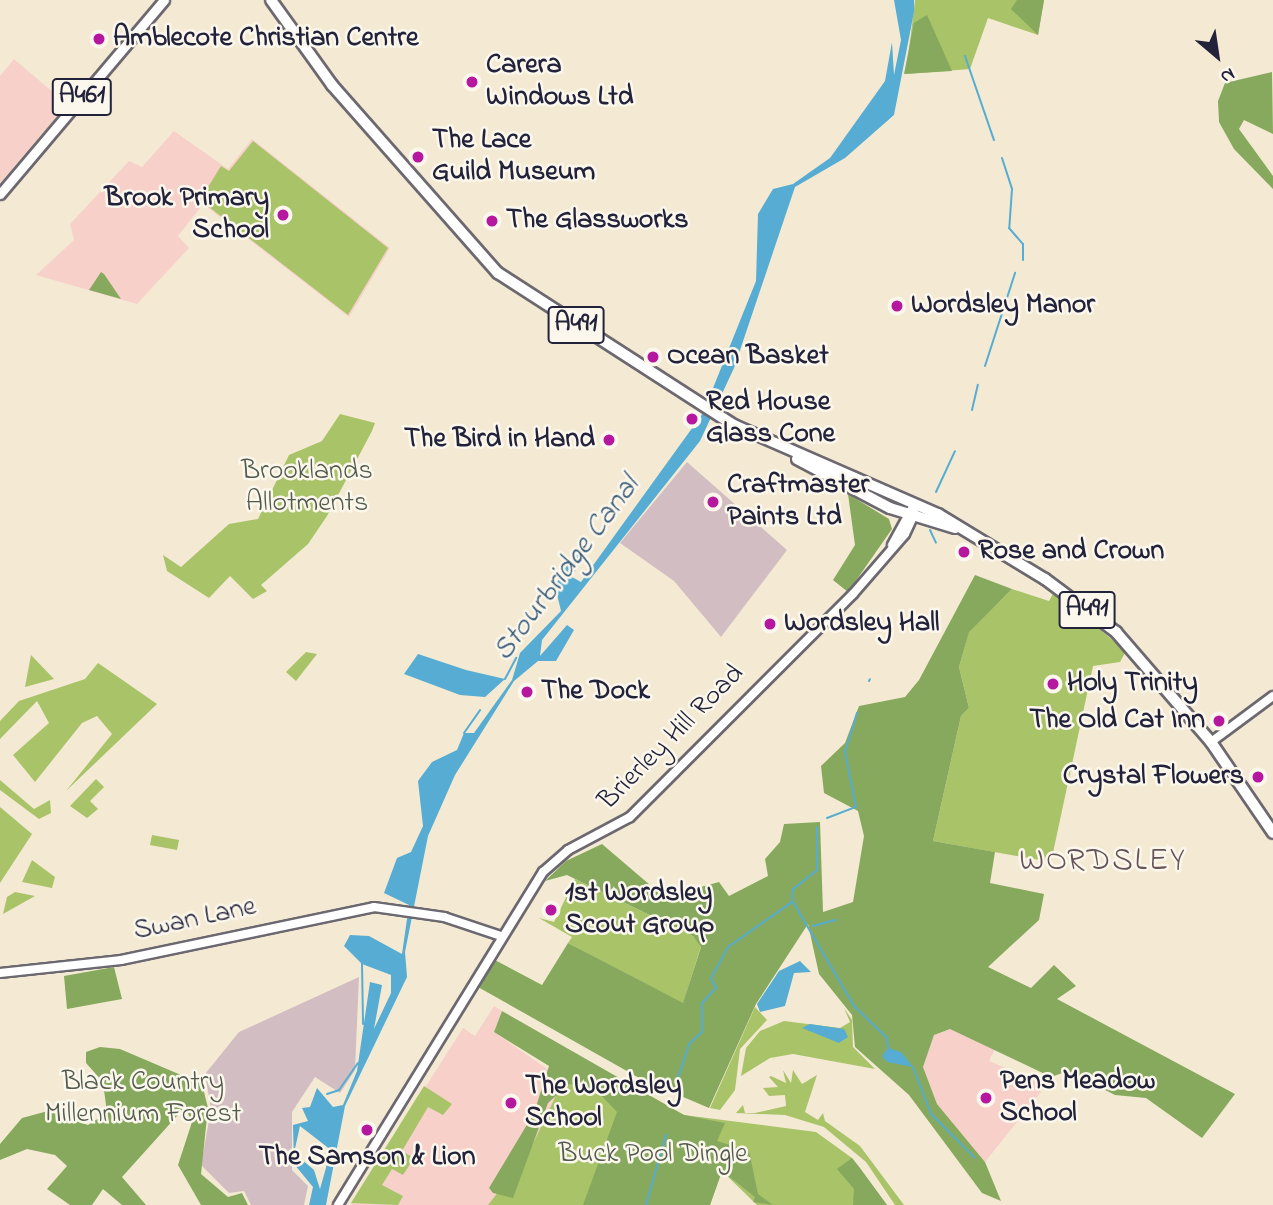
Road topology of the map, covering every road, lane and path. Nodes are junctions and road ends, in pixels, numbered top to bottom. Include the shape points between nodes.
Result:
1 (164, 0) edge
2 (265, 0) edge
3 (271, 0) edge
4 (291, 29) junction
5 (0, 194) edge
6 (779, 447) junction
7 (914, 505) junction
8 (910, 515) junction
9 (964, 530) junction
10 (1273, 696) edge
11 (1211, 742) junction
12 (1273, 833) edge
13 (501, 936) junction
14 (0, 973) edge
15 (338, 1205) edge

1 - 5 main road, A461
2 - 4 highway, A491
3 - 4 highway, A491
4 - 6 highway, A491 via 498,273 653,377
6 - 7 highway, A491
6 - 8 highway, A491
7 - 8 main road
7 - 9 highway, A491
8 - 9 highway, A491
8 - 13 main road, Brierley Hill Road via 890,551 630,817 568,850 543,872
9 - 11 highway, A491 via 1116,632
10 - 11 main road
11 - 12 highway, A491
13 - 14 main road, Swan Lane via 399,908 345,911 121,960
13 - 15 main road, Brierley Hill Road

